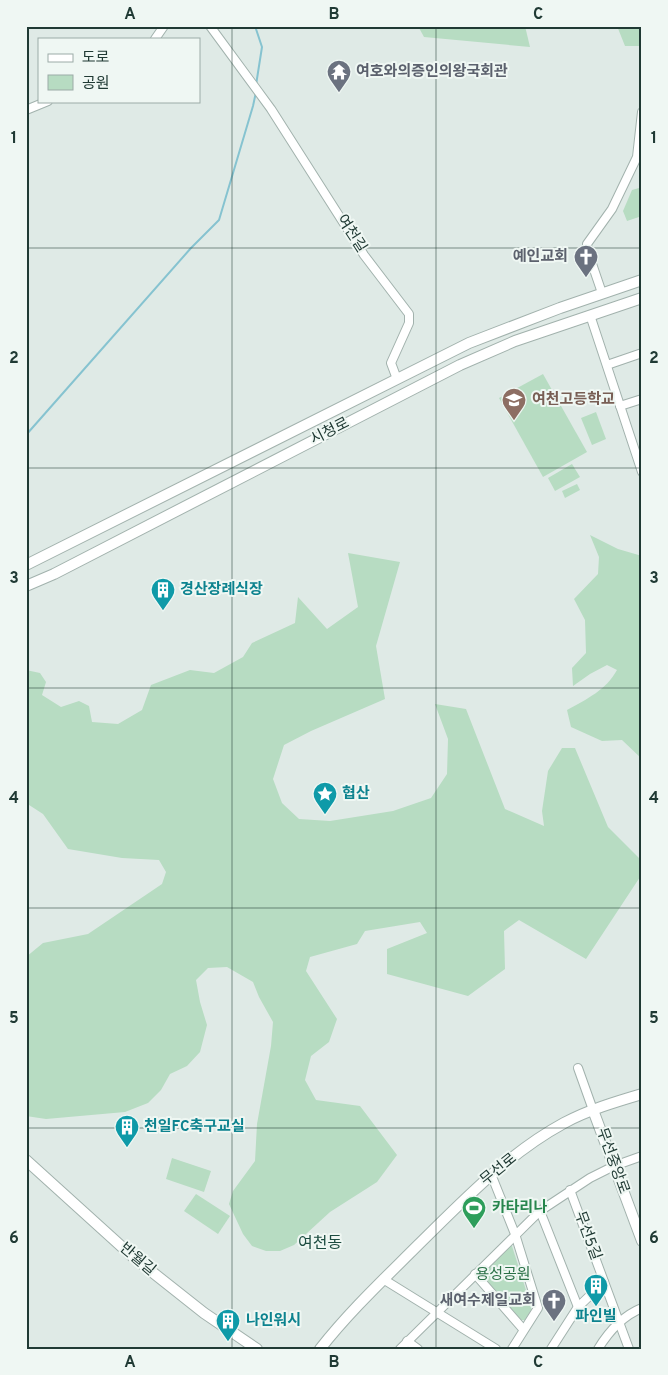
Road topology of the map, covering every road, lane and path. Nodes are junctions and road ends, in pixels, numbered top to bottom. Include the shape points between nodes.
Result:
1 (164, 26) edge
2 (210, 26) edge
3 (156, 38) edge
4 (46, 102) edge
5 (26, 110) edge
6 (642, 112) edge
7 (642, 280) edge
8 (602, 293) junction
9 (642, 298) edge
10 (590, 315) junction
11 (642, 353) edge
12 (607, 365) junction
13 (397, 379) junction
14 (405, 393) junction
15 (642, 399) edge
16 (620, 406) junction
17 (642, 442) edge
18 (632, 446) junction
19 (642, 472) edge
20 (26, 565) edge
21 (26, 586) edge
22 (578, 1068) dead end
23 (642, 1094) edge
24 (594, 1110) junction
25 (642, 1156) edge
26 (26, 1160) edge
27 (614, 1166) junction
28 (491, 1174) junction
29 (570, 1190) junction
30 (540, 1211) junction
31 (515, 1234) junction
32 (642, 1241) edge
33 (475, 1274) junction
34 (383, 1279) junction
35 (604, 1282) junction
36 (578, 1307) junction
37 (642, 1308) edge
38 (436, 1312) junction
39 (619, 1321) junction
40 (523, 1329) junction
41 (407, 1341) junction
42 (257, 1349) edge
43 (320, 1349) edge
44 (400, 1349) edge
45 (418, 1349) edge
46 (496, 1349) edge
47 (512, 1349) edge
48 (551, 1349) edge
49 (598, 1349) edge
50 (629, 1349) edge

1 - 3 street
2 - 13 street, 여천길 via 259,92 364,255 409,314 409,323 391,363
4 - 5 street
6 - 8 street via 637,156 612,209 587,244
7 - 8 street, 시청로
8 - 13 street, 시청로 via 469,343
9 - 10 street, 시청로
10 - 12 street
10 - 14 street, 시청로 via 487,352
11 - 12 street
12 - 16 street
13 - 14 street
13 - 20 street, 시청로
14 - 21 street, 시청로
15 - 16 street
16 - 18 street
17 - 18 street
18 - 19 street
22 - 24 street
23 - 24 street, 무선로
24 - 27 street, 무선중앙로
24 - 28 street, 무선로 via 552,1130
25 - 27 street
26 - 42 street, 반월길 via 132,1256 204,1313
27 - 29 street
27 - 32 street, 무선중앙로
28 - 31 street
28 - 34 street, 무선로
29 - 30 street
29 - 35 street, 무선5길
30 - 31 street
30 - 36 street
31 - 33 street
31 - 40 street via 538,1308
33 - 38 street
33 - 40 street
34 - 38 street
34 - 43 street, 무선로
35 - 36 street
35 - 39 street, 무선5길
36 - 48 street
37 - 39 street
38 - 41 street
38 - 46 street
39 - 49 street
39 - 50 street, 무선5길
40 - 47 street
41 - 44 street
41 - 45 street

